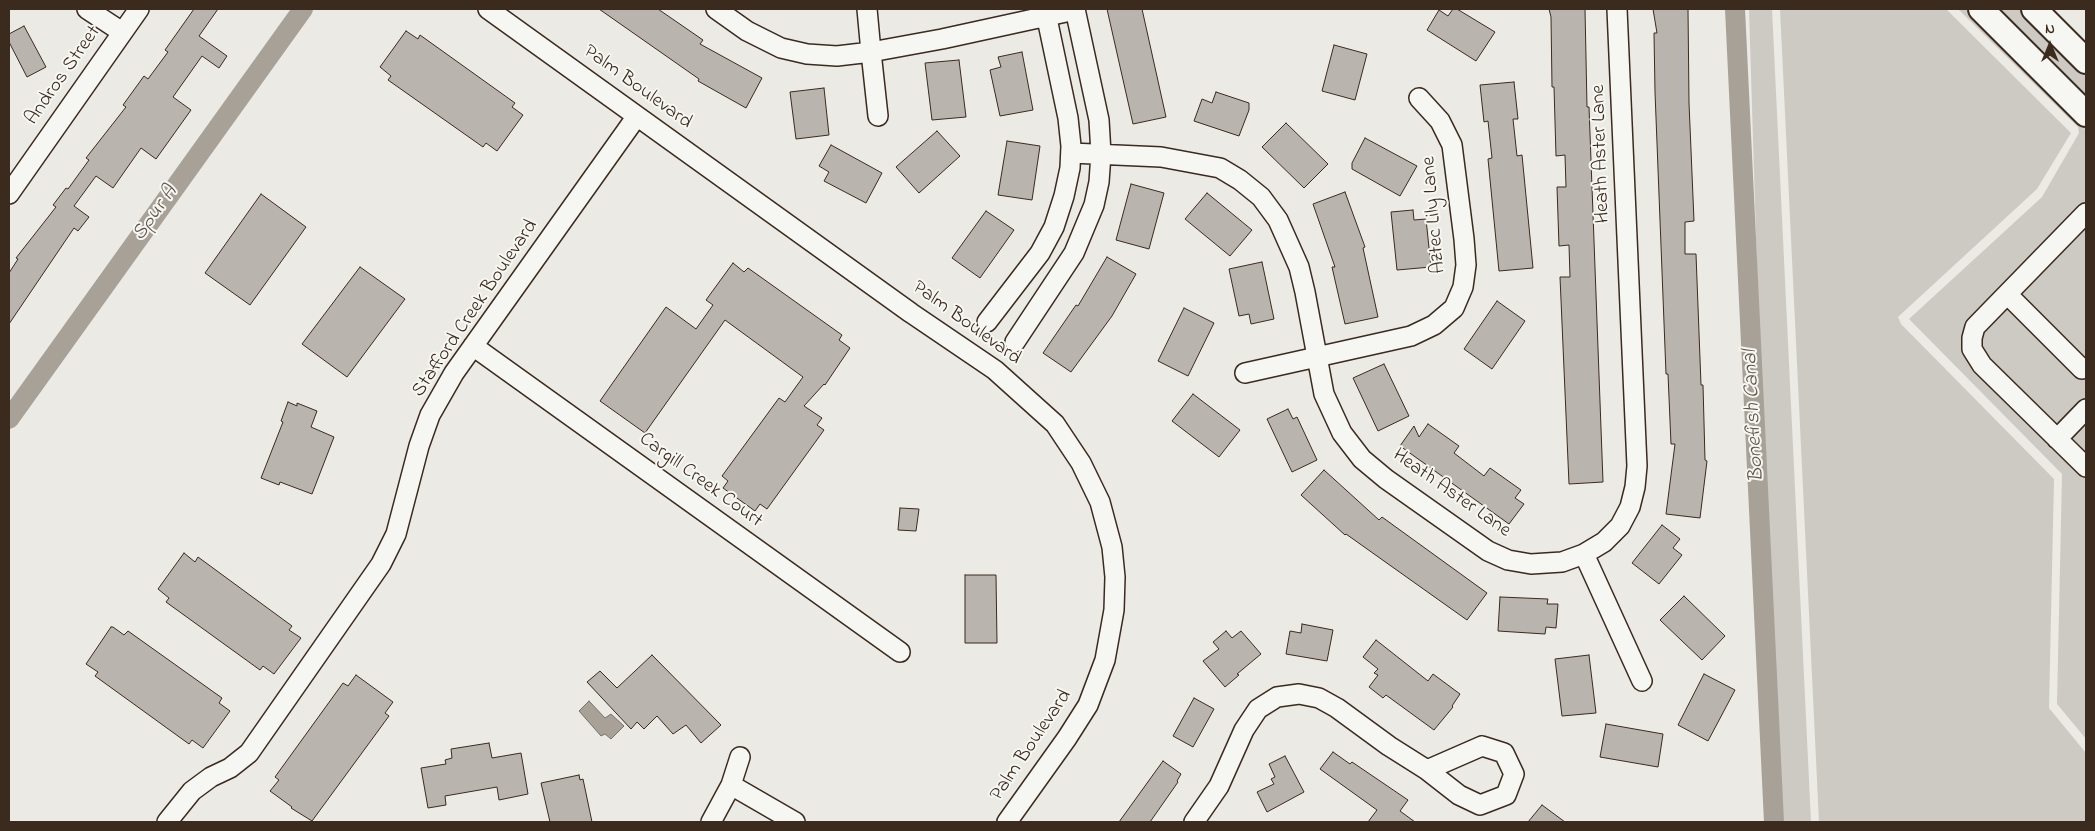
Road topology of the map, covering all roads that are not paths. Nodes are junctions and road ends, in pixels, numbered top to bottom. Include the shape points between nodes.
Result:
1 (87, 9) edge
2 (139, 9) edge
3 (488, 9) edge
4 (716, 9) edge
5 (867, 9) edge
6 (1075, 9) edge
7 (1617, 9) edge
8 (1981, 9) edge
9 (2034, 9) edge
10 (1045, 12) edge
11 (122, 32) junction
12 (871, 52) junction
13 (2086, 60) edge
14 (1419, 98) dead end
15 (2086, 114) edge
16 (637, 116) junction
17 (878, 116) dead end
18 (1071, 153) junction
19 (1101, 154) junction
20 (9, 194) edge
21 (2086, 213) edge
22 (1025, 274) junction
23 (1050, 291) junction
24 (2007, 294) junction
25 (987, 322) dead end
26 (1015, 342) dead end
27 (473, 346) junction
28 (1317, 358) junction
29 (2082, 369) dead end
30 (1244, 373) dead end
31 (2086, 408) edge
32 (2057, 438) junction
33 (2086, 467) edge
34 (1584, 554) junction
35 (900, 652) dead end
36 (1642, 681) dead end
37 (740, 757) dead end
38 (1427, 770) dead end
39 (731, 785) junction
40 (717, 820) edge
41 (167, 822) edge
42 (795, 822) edge
43 (1007, 822) edge
44 (1194, 822) edge

1 - 11 street
2 - 11 street, Andros Street
3 - 16 street, Palm Boulevard
4 - 12 street via 747,31 781,48 837,56
5 - 12 street
6 - 10 street
6 - 19 street via 1099,120
7 - 34 street, Heath Aster Lane via 1636,487 1620,526 1604,542
8 - 15 main road
9 - 13 main road
10 - 12 street via 942,39
10 - 18 street via 1068,118
11 - 20 street, Andros Street
12 - 17 street
14 - 28 street, Aztec Lily Lane via 1440,121 1452,145 1464,239 1466,265 1463,287 1454,308 1434,325 1411,336
16 - 27 street, Stafford Creek Boulevard
16 - 43 street, Palm Boulevard via 995,370 1054,424 1081,463 1100,502 1116,577 1105,660 1078,721
18 - 19 street, Heath Aster Lane
18 - 22 street via 1064,196 1054,227
19 - 23 street via 1099,182 1086,228
19 - 28 street, Heath Aster Lane via 1161,157 1220,168 1261,198 1278,220 1299,268
21 - 24 street
22 - 23 street
22 - 25 street
23 - 26 street
24 - 29 street
24 - 32 street via 1976,327 1972,349 1982,365
27 - 35 street, Cargill Creek Court
27 - 41 street, Stafford Creek Boulevard via 430,415 396,534 380,564 249,752 230,768 192,790
28 - 30 street, Aztec Lily Lane
28 - 34 street, Heath Aster Lane via 1324,394 1342,433 1362,459 1386,479 1488,551 1508,560 1531,564 1562,562
31 - 32 street
32 - 33 street
34 - 36 street
37 - 39 street
38 - 44 street via 1319,698 1299,694 1277,696 1253,716 1219,786
39 - 40 street
39 - 42 street

